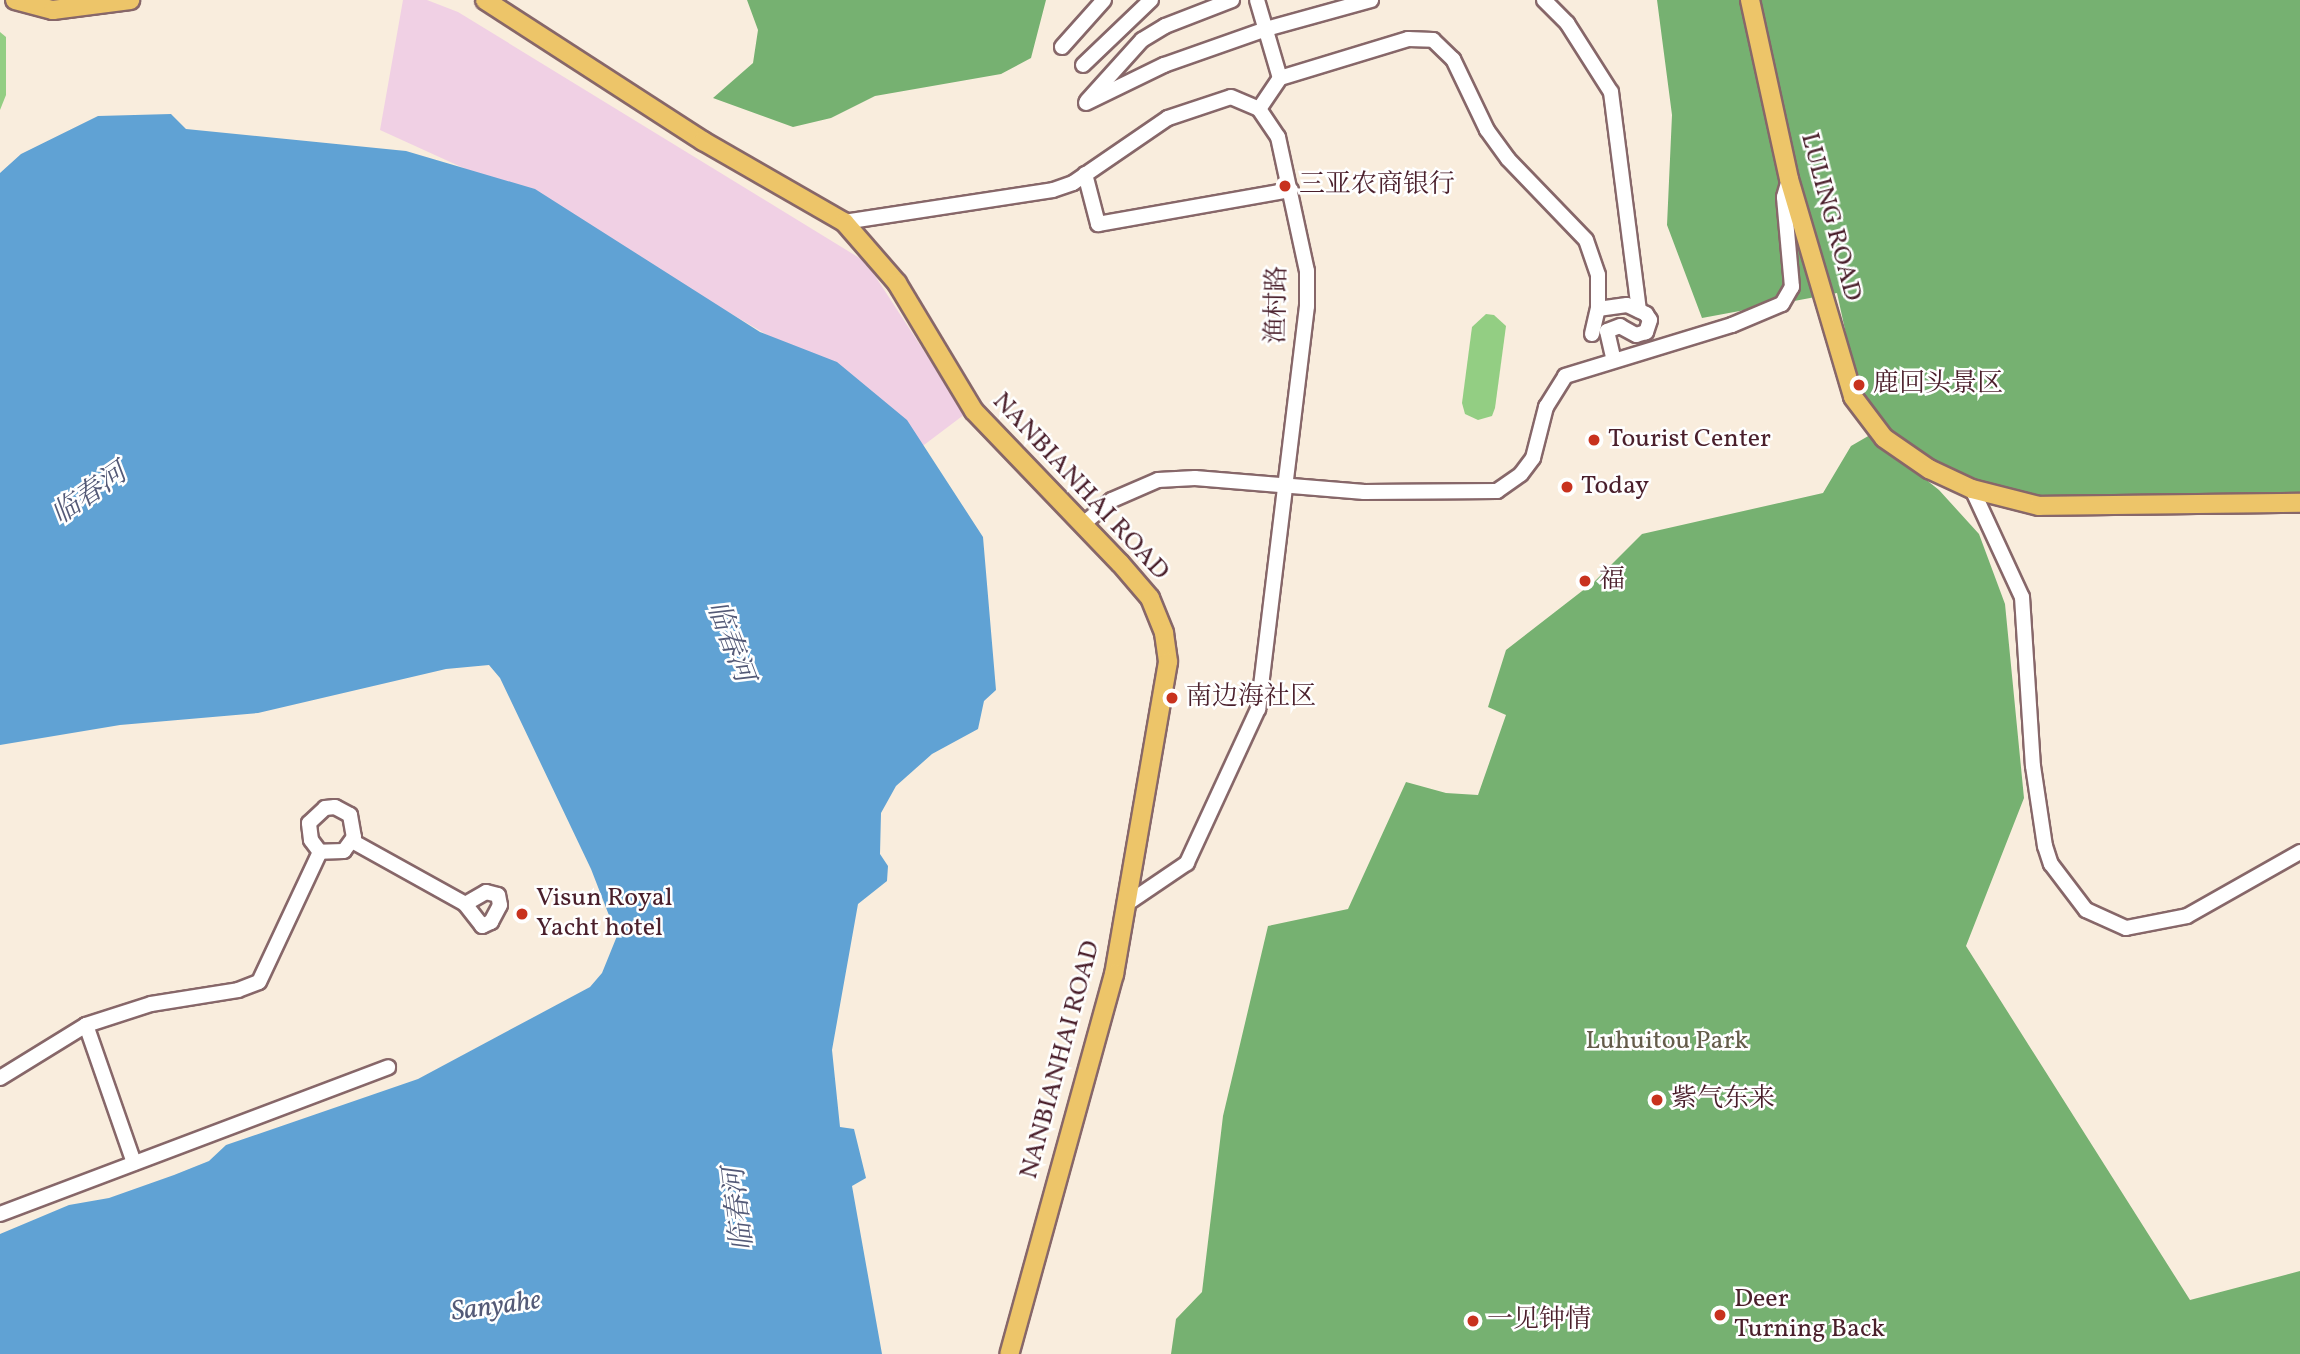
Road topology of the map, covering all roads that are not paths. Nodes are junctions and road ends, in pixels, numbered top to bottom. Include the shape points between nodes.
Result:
1 (15, 0) edge
2 (130, 0) edge
3 (485, 0) edge
4 (1104, 0) edge
5 (1151, 0) edge
6 (1232, 0) edge
7 (1371, 0) edge
8 (1544, 0) edge
9 (1750, 0) edge
10 (1260, 1) edge
11 (1266, 29) junction
12 (1062, 47) dead end
13 (1083, 65) dead end
14 (1280, 78) junction
15 (1259, 109) junction
16 (1085, 174) junction
17 (1789, 180) junction
18 (1291, 190) junction
19 (844, 222) junction
20 (1598, 309) junction
21 (1639, 310) junction
22 (1592, 334) dead end
23 (1613, 358) junction
24 (1286, 487) junction
25 (1972, 489) junction
26 (2300, 503) edge
27 (1082, 525) junction
28 (352, 841) junction
29 (320, 852) junction
30 (2300, 852) edge
31 (465, 904) dead end
32 (1125, 905) junction
33 (86, 1025) junction
34 (388, 1067) dead end
35 (0, 1078) edge
36 (134, 1163) junction
37 (0, 1214) edge
38 (1009, 1354) edge

1 - 2 main road via 53,10
3 - 19 main road, NANBIANHAI ROAD via 702,141
4 - 12 street
5 - 13 street
6 - 11 street via 1142,40 1086,103 1164,65
7 - 11 street
8 - 21 street via 1567,23 1611,92
9 - 17 main road, LULING ROAD
10 - 11 street
11 - 14 street
14 - 15 street
14 - 20 street via 1408,39 1433,40 1453,59 1487,130 1508,159 1586,240 1598,275
15 - 16 street via 1231,97 1168,118
15 - 18 street, 渔村路 via 1278,137
16 - 18 street via 1098,224
16 - 19 street via 1053,190
17 - 23 street via 1783,197 1792,287 1782,304 1732,326
17 - 25 main road, LULING ROAD via 1853,397 1884,438 1929,469
18 - 24 street, 渔村路 via 1307,271 1307,306
19 - 27 main road, NANBIANHAI ROAD via 897,284 974,411
20 - 21 street via 1626,305
20 - 22 street
21 - 23 street via 1650,320 1646,332 1636,335 1620,326 1607,331
23 - 24 street via 1565,376 1546,407 1534,458 1497,491
24 - 27 street via 1195,478 1158,480 1112,500
24 - 32 street, 渔村路 via 1258,709 1187,863
25 - 26 main road, LULING ROAD via 2039,506
25 - 30 street via 2022,597 2034,766 2045,846 2051,864 2086,910 2126,928 2187,916
27 - 32 main road, NANBIANHAI ROAD via 1150,598 1164,634 1168,662
28 - 29 street via 344,851
28 - 29 street via 350,815 335,807 325,808 309,823 311,841
28 - 31 street
29 - 33 street via 259,982 151,1004
32 - 38 main road, NANBIANHAI ROAD via 1114,974
33 - 35 street
33 - 36 street
34 - 36 street
36 - 37 street

